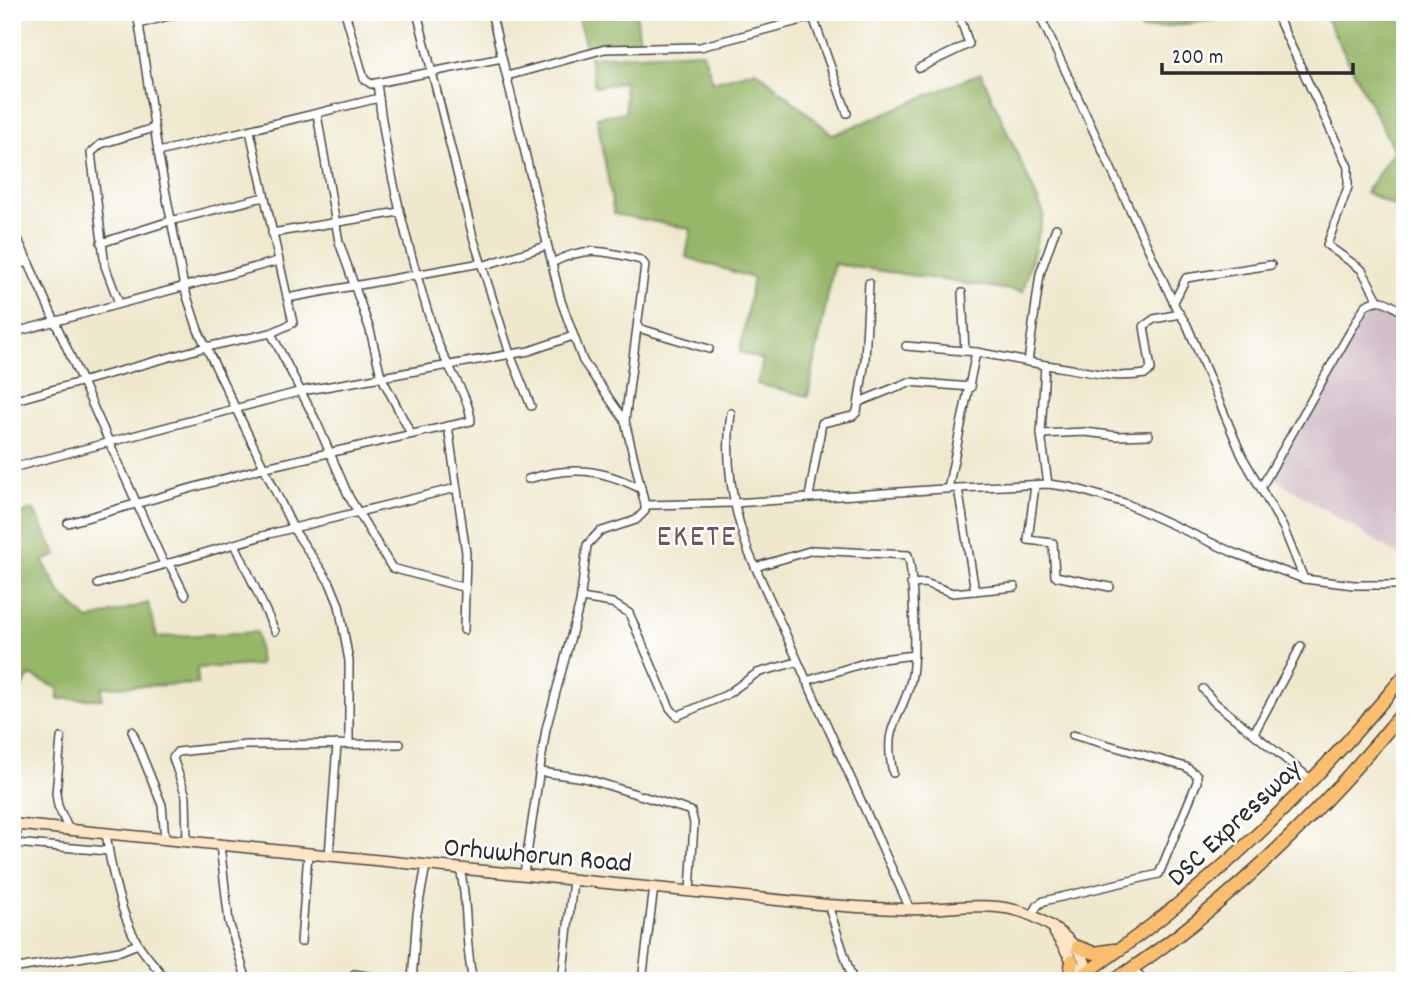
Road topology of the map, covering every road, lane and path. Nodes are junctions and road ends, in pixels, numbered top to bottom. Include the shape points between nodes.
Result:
1 (136, 12) edge
2 (184, 12) edge
3 (345, 12) edge
4 (417, 12) edge
5 (491, 12) edge
6 (958, 12) edge
7 (1038, 12) edge
8 (1275, 12) edge
9 (139, 24) junction
10 (502, 58) junction
11 (919, 68) dead end
12 (433, 72) junction
13 (507, 76) junction
14 (377, 83) junction
15 (379, 99) junction
16 (847, 113) dead end
17 (317, 114) junction
18 (154, 128) junction
19 (250, 131) junction
20 (158, 152) junction
21 (264, 197) junction
22 (399, 212) junction
23 (170, 221) junction
24 (334, 223) junction
25 (12, 226) edge
26 (1056, 228) dead end
27 (272, 233) junction
28 (101, 243) junction
29 (546, 246) junction
30 (278, 261) junction
31 (29, 262) junction
32 (552, 263) junction
33 (482, 265) junction
34 (1271, 265) dead end
35 (12, 266) edge
36 (418, 274) junction
37 (869, 283) dead end
38 (355, 286) junction
39 (184, 287) junction
40 (962, 293) dead end
41 (287, 298) junction
42 (1378, 300) junction
43 (1174, 302) junction
44 (119, 303) junction
45 (1180, 314) junction
46 (1405, 314) edge
47 (57, 321) junction
48 (638, 328) junction
49 (12, 333) edge
50 (271, 333) junction
51 (573, 336) junction
52 (906, 346) dead end
53 (206, 347) junction
54 (709, 349) dead end
55 (964, 351) junction
56 (976, 352) junction
57 (510, 354) junction
58 (1028, 362) junction
59 (446, 364) junction
60 (1045, 365) junction
61 (381, 376) junction
62 (84, 380) junction
63 (971, 387) junction
64 (302, 391) junction
65 (12, 401) edge
66 (859, 402) junction
67 (531, 406) dead end
68 (236, 408) junction
69 (732, 413) dead end
70 (625, 421) junction
71 (447, 426) junction
72 (410, 432) junction
73 (1041, 433) junction
74 (1149, 435) dead end
75 (109, 442) junction
76 (329, 452) junction
77 (267, 467) junction
78 (12, 468) edge
79 (528, 479) dead end
80 (1048, 484) junction
81 (1035, 485) junction
82 (1262, 486) junction
83 (456, 488) junction
84 (958, 488) junction
85 (641, 489) junction
86 (948, 489) junction
87 (809, 497) junction
88 (136, 503) junction
89 (734, 503) junction
90 (645, 505) junction
91 (359, 513) junction
92 (68, 523) dead end
93 (294, 530) junction
94 (235, 544) junction
95 (167, 563) junction
96 (755, 567) junction
97 (1304, 579) junction
98 (99, 584) dead end
99 (911, 584) junction
100 (1405, 585) edge
101 (1015, 587) dead end
102 (1110, 587) dead end
103 (466, 588) junction
104 (975, 591) junction
105 (185, 595) dead end
106 (581, 598) junction
107 (464, 630) dead end
108 (275, 631) dead end
109 (1301, 646) dead end
110 (914, 655) junction
111 (797, 662) junction
112 (1405, 675) edge
113 (806, 681) junction
114 (1203, 689) dead end
115 (1405, 710) edge
116 (132, 731) dead end
117 (1254, 733) junction
118 (1073, 735) dead end
119 (61, 738) dead end
120 (349, 743) junction
121 (337, 744) junction
122 (400, 744) dead end
123 (541, 772) junction
124 (893, 773) dead end
125 (1313, 782) junction
126 (15, 824) edge
127 (69, 830) junction
128 (106, 833) junction
129 (165, 839) junction
130 (187, 842) junction
131 (220, 845) junction
132 (13, 846) edge
133 (108, 851) junction
134 (308, 854) junction
135 (329, 856) junction
136 (426, 865) junction
137 (460, 869) junction
138 (524, 874) junction
139 (573, 880) junction
140 (654, 887) junction
141 (690, 891) junction
142 (828, 905) junction
143 (910, 909) junction
144 (1032, 915) junction
145 (1053, 931) junction
146 (301, 942) dead end
147 (138, 944) junction
148 (1078, 947) junction
149 (1121, 948) junction
150 (1072, 961) junction
151 (12, 969) edge
152 (354, 974) dead end
153 (1123, 974) edge
154 (1087, 977) edge
155 (1360, 980) edge
156 (167, 981) edge
157 (247, 981) edge
158 (399, 981) edge
159 (412, 981) edge
160 (473, 981) edge
161 (562, 981) edge
162 (642, 981) edge
163 (853, 981) edge
164 (1069, 981) edge
165 (1074, 981) edge
166 (1145, 981) edge
167 (1314, 981) edge
168 (1371, 981) edge

1 - 9 street
2 - 9 street
3 - 14 street via 364,79
4 - 12 street
5 - 10 street
6 - 11 street via 970,44
7 - 43 street
8 - 42 street via 1348,167 1348,187 1327,245 1362,270
9 - 18 street
10 - 12 street
10 - 13 street
12 - 14 street
12 - 33 street
13 - 16 street via 605,49 700,47 813,17
13 - 29 street
14 - 15 street
15 - 17 street
15 - 22 street
17 - 19 street
17 - 24 street
18 - 20 street
18 - 28 street via 101,144 91,153
19 - 20 street
19 - 21 street
20 - 23 street
21 - 23 street
21 - 27 street
22 - 24 street
22 - 36 street
23 - 28 street
23 - 39 street
24 - 27 street
24 - 38 street
25 - 31 street
26 - 58 street via 1040,274
27 - 30 street
28 - 44 street
29 - 32 street
29 - 33 street
30 - 39 street
30 - 41 street
31 - 35 street
31 - 47 street
32 - 48 street via 583,250 641,260 645,270
32 - 51 street
33 - 36 street
33 - 57 street
34 - 43 street via 1186,278
36 - 38 street
36 - 59 street
37 - 66 street
38 - 41 street
38 - 61 street
39 - 44 street
39 - 53 street
40 - 55 street
41 - 50 street via 293,323
42 - 46 street
42 - 82 street via 1365,306 1355,321
43 - 45 street
44 - 47 street
45 - 60 street via 1144,326 1151,369 1146,374 1104,378 1075,368
45 - 82 street via 1242,456
47 - 49 street
47 - 62 street
48 - 54 street
48 - 70 street
50 - 53 street
50 - 64 street
51 - 57 street
51 - 70 street via 583,361
52 - 55 street
53 - 62 street
53 - 68 street
55 - 56 street
56 - 58 street
56 - 63 street
57 - 59 street
57 - 67 street
58 - 60 street
59 - 61 street
59 - 71 street via 472,417 468,423
60 - 73 street
61 - 64 street
61 - 72 street
62 - 65 street
62 - 75 street
63 - 66 street via 909,382
63 - 86 street
64 - 68 street
64 - 76 street
66 - 87 street via 856,414 822,423
68 - 75 street
68 - 77 street
69 - 89 street via 729,440
70 - 85 street
71 - 72 street
71 - 83 street
72 - 76 street
73 - 74 street
73 - 80 street
75 - 78 street
75 - 88 street
76 - 77 street
76 - 91 street
77 - 88 street
77 - 93 street
79 - 85 street via 574,470 608,475
80 - 81 street
80 - 97 street via 1091,491 1125,503
81 - 84 street
81 - 102 street via 1028,540 1053,543 1055,576
82 - 97 street
83 - 91 street
83 - 103 street
84 - 86 street
84 - 104 street
85 - 90 street
86 - 87 street
87 - 89 street
88 - 92 street
88 - 95 street
89 - 90 street
89 - 96 street
90 - 106 street via 636,520 592,536
91 - 93 street
91 - 103 street via 395,570
93 - 94 street
93 - 120 street via 330,583 345,625
94 - 95 street
94 - 108 street
95 - 98 street
95 - 105 street
96 - 99 street via 813,550 906,554
96 - 111 street
97 - 100 street
99 - 104 street via 925,583 953,593
99 - 110 street
101 - 104 street
103 - 107 street
106 - 111 street via 612,603 629,613 677,716 726,695 757,673
106 - 123 street via 552,699
109 - 117 street
110 - 113 street via 874,660
110 - 124 street via 911,679 889,736
111 - 113 street
112 - 125 main road, DSC Expressway
113 - 143 street
114 - 117 street
115 - 153 main road, DSC Expressway via 1262,863
116 - 129 street via 162,805
117 - 125 street
118 - 144 street via 1186,767 1197,775 1197,782 1159,874 1044,901
119 - 127 street via 56,794
120 - 121 street
120 - 122 street
121 - 130 street via 246,745 177,752 173,758 186,796
121 - 135 street
123 - 138 street
123 - 141 street via 584,778 691,811
125 - 149 main road, DSC Expressway via 1210,880
126 - 127 street, Orhuwhorun Road
126 - 132 street
127 - 128 street, Orhuwhorun Road
128 - 129 street, Orhuwhorun Road
128 - 133 street
129 - 130 street, Orhuwhorun Road
130 - 131 street, Orhuwhorun Road
131 - 134 street, Orhuwhorun Road
131 - 157 street via 229,922
132 - 133 street
133 - 147 street via 113,878
134 - 135 street, Orhuwhorun Road
134 - 146 street
135 - 136 street, Orhuwhorun Road
136 - 137 street, Orhuwhorun Road
136 - 159 street
137 - 138 street, Orhuwhorun Road
137 - 160 street
138 - 139 street, Orhuwhorun Road
139 - 140 street, Orhuwhorun Road
139 - 161 street
140 - 141 street, Orhuwhorun Road
140 - 162 street
141 - 142 street, Orhuwhorun Road
142 - 143 street, Orhuwhorun Road
142 - 163 street
143 - 144 street, Orhuwhorun Road via 1002,907
144 - 145 street, Orhuwhorun Road
145 - 148 street, Orhuwhorun Road
145 - 150 street
147 - 151 street
147 - 156 street
148 - 149 main road via 1094,953
148 - 154 street
149 - 154 main road, DSC Expressway
150 - 154 street
150 - 164 main road
152 - 158 street
153 - 154 main road
153 - 166 street
154 - 165 main road, DSC Expressway
155 - 167 street
155 - 168 street

